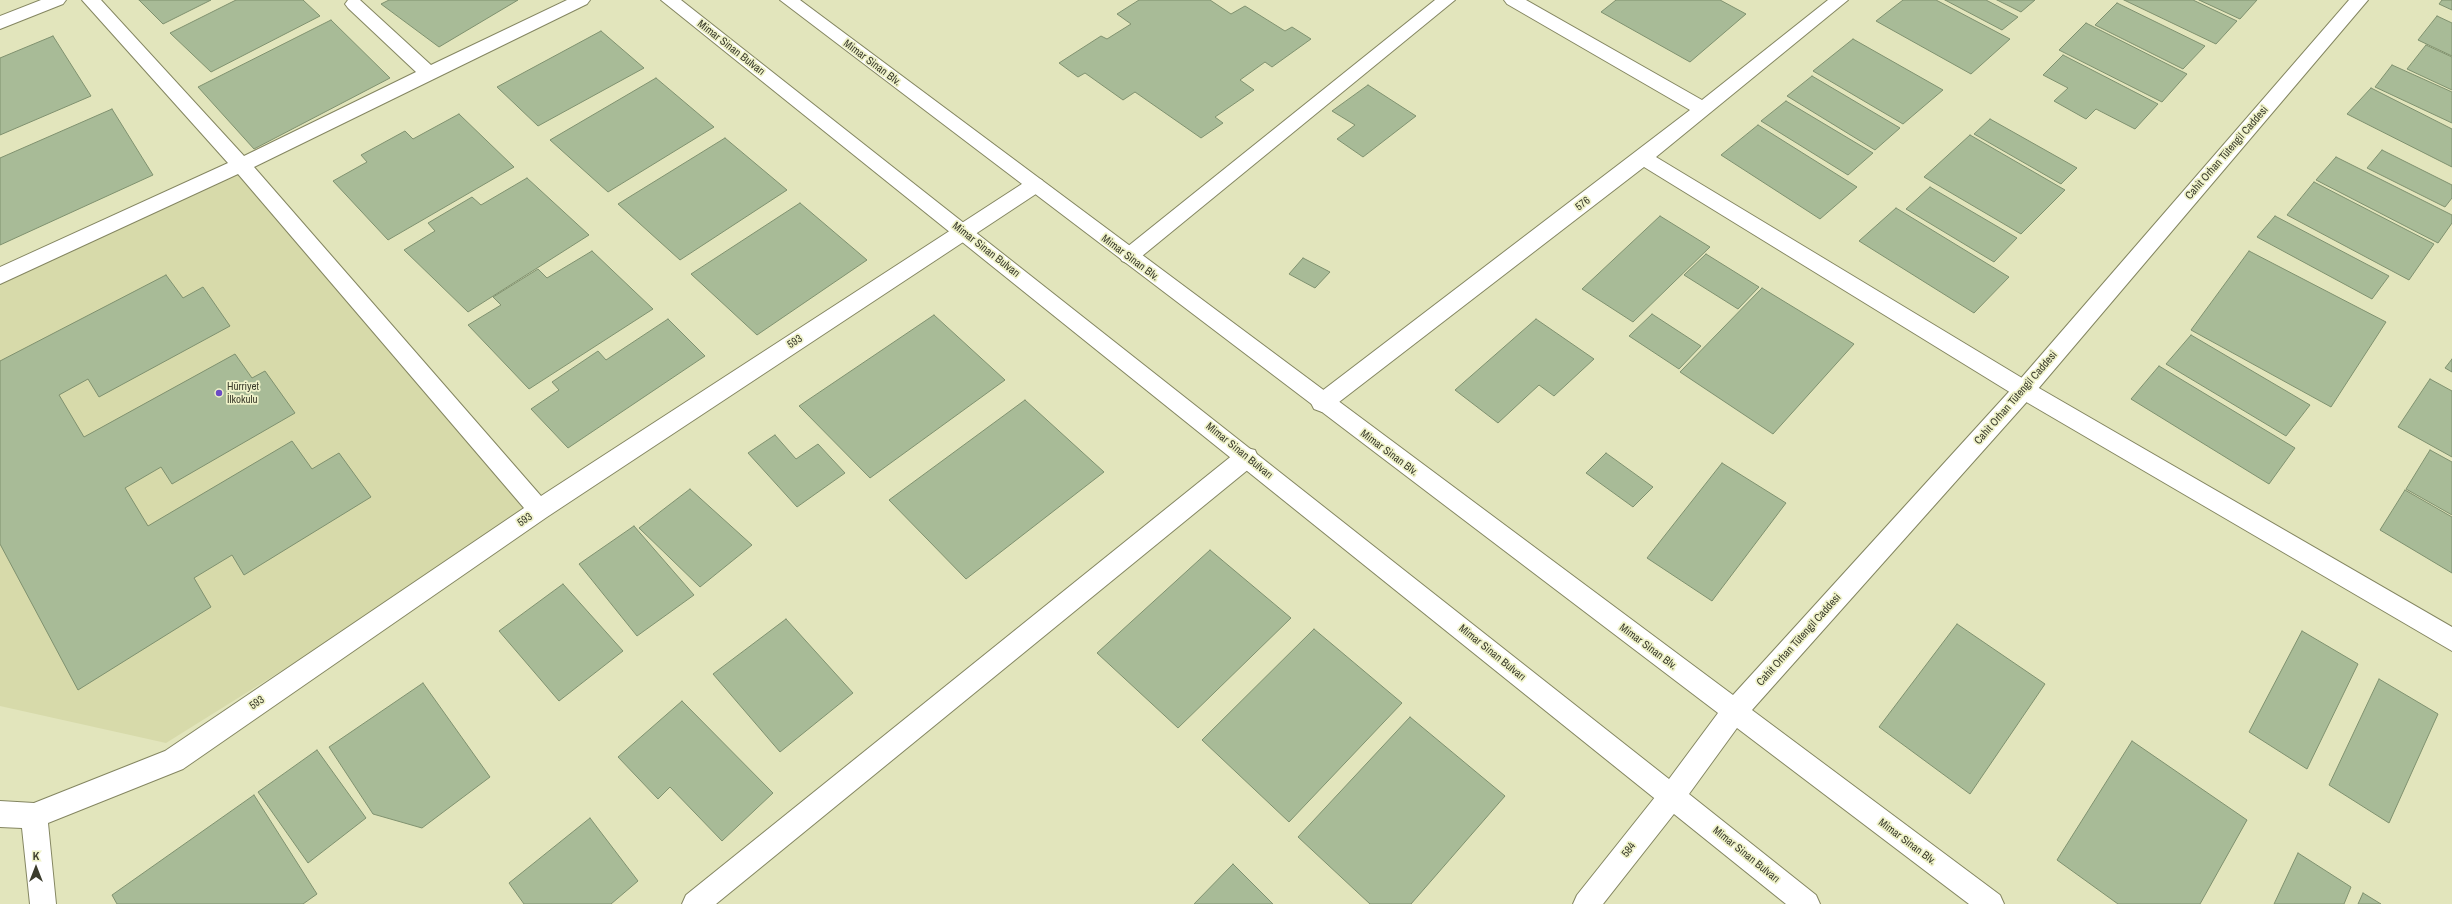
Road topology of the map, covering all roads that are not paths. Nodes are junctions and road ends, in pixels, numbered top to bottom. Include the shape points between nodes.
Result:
1 (57, 0) edge
2 (91, 0) edge
3 (581, 0) edge
4 (670, 0) edge
5 (789, 0) edge
6 (1446, 0) edge
7 (1513, 0) edge
8 (1839, 0) edge
9 (2359, 0) edge
10 (354, 4) dead end
11 (0, 24) edge
12 (429, 74) junction
13 (1703, 109) junction
14 (1643, 158) junction
15 (241, 165) junction
16 (1034, 185) junction
17 (963, 232) junction
18 (1129, 256) junction
19 (0, 276) edge
20 (2024, 390) junction
21 (1322, 403) junction
22 (1247, 457) junction
23 (539, 510) junction
24 (2452, 640) edge
25 (1734, 712) junction
26 (1672, 796) junction
27 (0, 814) edge
28 (34, 816) junction
29 (43, 904) edge
30 (695, 904) edge
31 (1586, 904) edge
32 (1807, 904) edge
33 (1991, 904) edge

1 - 11 street
2 - 15 street
3 - 12 street
4 - 17 street, Mimar Sinan Bulvarı
5 - 16 street, Mimar Sinan Blv.
6 - 18 street
7 - 13 street
8 - 13 street, 576
9 - 20 street, Cahit Orhan Tütengil Caddesi
10 - 12 street
12 - 15 street
13 - 14 street, 576
14 - 20 street
14 - 21 street, 576
15 - 19 street
15 - 23 street
16 - 17 street, 593
16 - 18 street, Mimar Sinan Blv.
17 - 22 street, Mimar Sinan Bulvarı
17 - 23 street, 593
18 - 21 street, Mimar Sinan Blv.
20 - 24 street
20 - 25 street, Cahit Orhan Tütengil Caddesi
21 - 25 street, Mimar Sinan Blv.
22 - 26 street, Mimar Sinan Bulvarı
22 - 30 street
23 - 28 street, 593 via 174,760
25 - 26 street, Cahit Orhan Tütengil Caddesi
25 - 33 street, Mimar Sinan Blv.
26 - 31 street, 584
26 - 32 street, Mimar Sinan Bulvarı
27 - 28 street, 593
28 - 29 street

